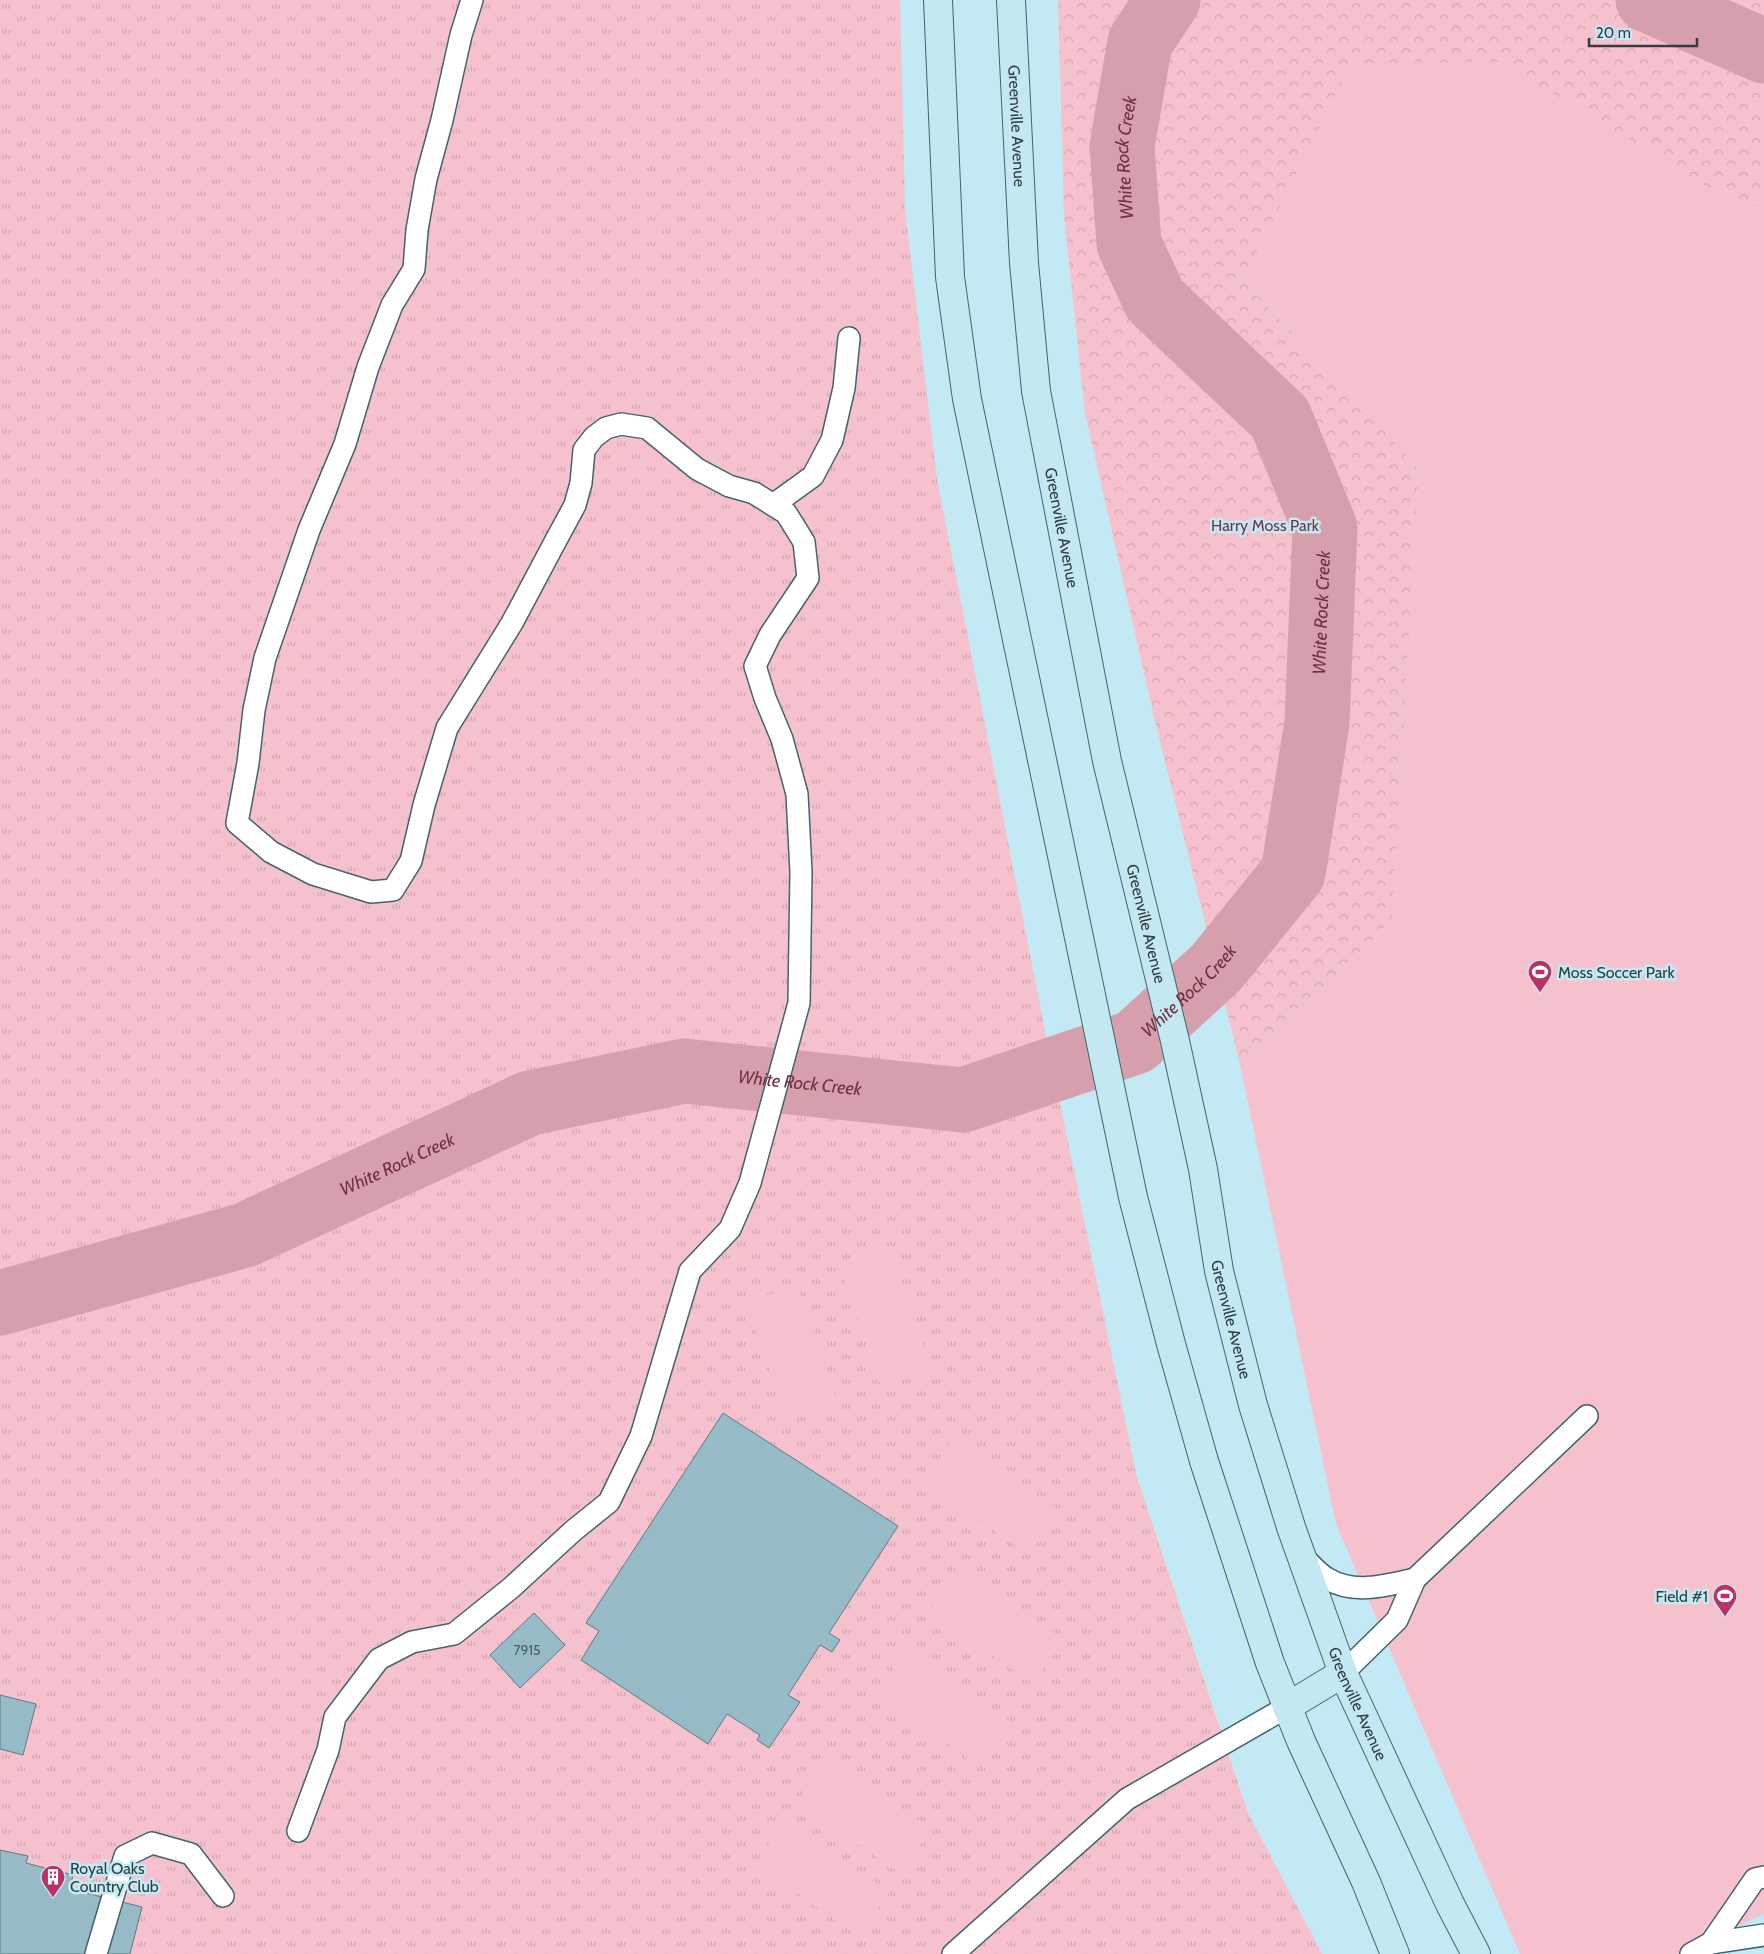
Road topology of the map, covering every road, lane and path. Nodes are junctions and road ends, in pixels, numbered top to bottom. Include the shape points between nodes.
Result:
1 (472, 0) edge
2 (938, 0) edge
3 (1011, 0) edge
4 (850, 338) dead end
5 (773, 505) junction
6 (1587, 1416) dead end
7 (1301, 1556) junction
8 (1415, 1579) junction
9 (1343, 1673) junction
10 (1288, 1707) junction
11 (298, 1832) dead end
12 (1764, 1877) edge
13 (223, 1896) dead end
14 (1764, 1935) edge
15 (1711, 1943) junction
16 (96, 1954) edge
17 (953, 1954) edge
18 (1395, 1954) edge
19 (1476, 1954) edge
20 (1691, 1954) edge

1 - 5 lane via 426,179 414,269 392,304 345,444 309,530 265,658 238,823 271,852 313,874 371,892 393,890 411,861 447,728 512,623 575,505 584,450 606,428 622,424 647,428 697,469 730,486 754,492
2 - 10 main road via 950,277 967,399 1133,1197 1204,1462 1270,1663
3 - 7 main road, Greenville Avenue via 1024,263 1036,390 1107,761 1175,1041 1203,1169 1219,1271 1253,1405
4 - 5 lane via 844,388 832,440 813,476
5 - 11 lane via 786,513 804,542 808,578 770,635 755,666 782,739 797,794 802,872 799,1003 750,1183 730,1228 690,1271 640,1436 609,1502 454,1634 412,1642 379,1659 335,1717 328,1750
6 - 8 lane
7 - 8 lane via 1328,1580 1352,1588
7 - 9 main road, Greenville Avenue
8 - 9 lane via 1397,1620
9 - 10 main road
9 - 19 main road, Greenville Avenue
10 - 17 lane via 1126,1799
10 - 18 main road
12 - 15 lane via 1755,1879
13 - 16 lane via 191,1854 152,1843 125,1856
14 - 15 lane
15 - 20 lane

